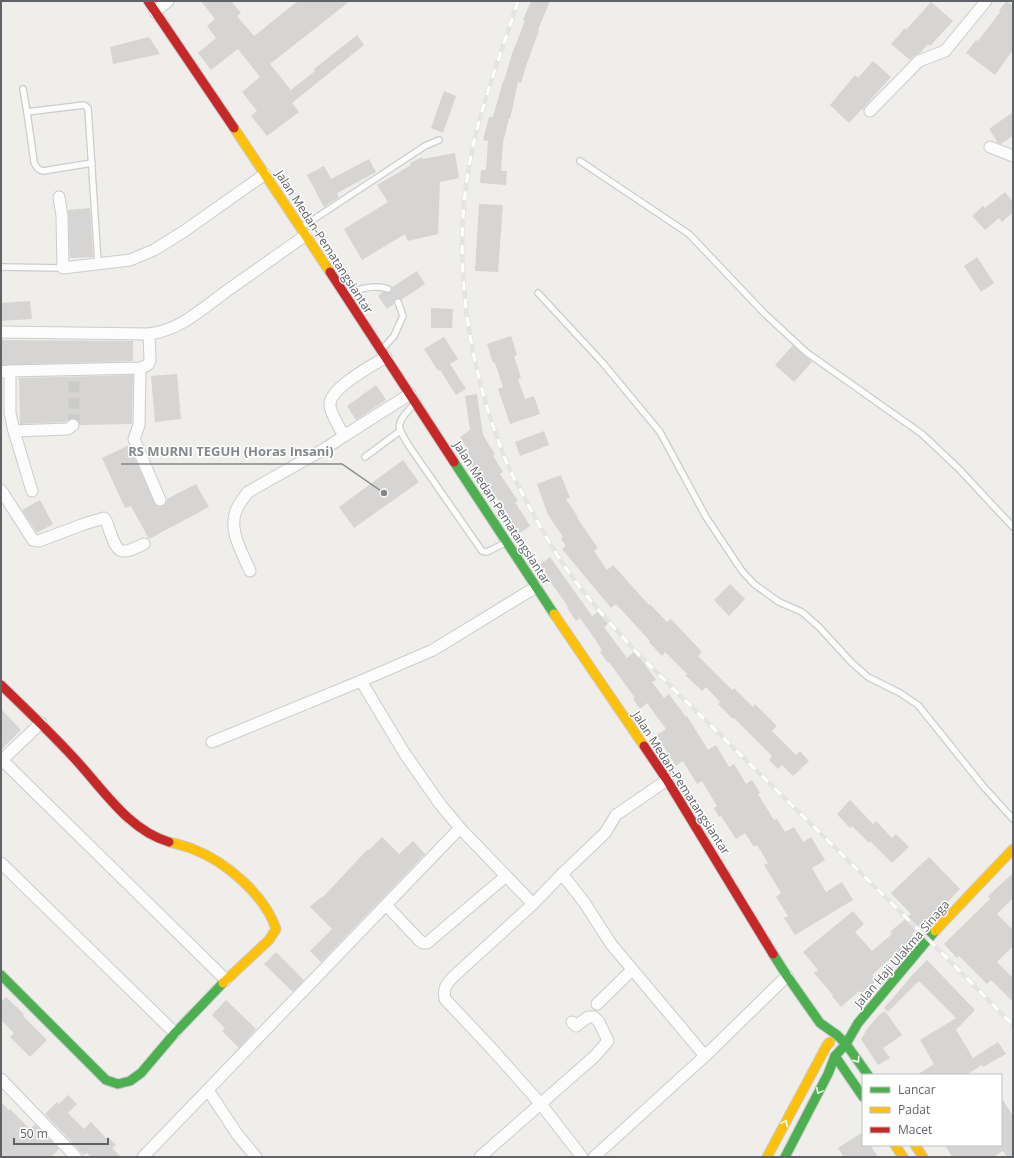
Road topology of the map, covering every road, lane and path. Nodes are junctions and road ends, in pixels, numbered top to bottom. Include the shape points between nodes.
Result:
1 (148, 1) edge
2 (168, 1) edge
3 (986, 1) edge
4 (155, 12) junction
5 (23, 89) dead end
6 (870, 111) dead end
7 (27, 112) junction
8 (439, 140) dead end
9 (990, 147) dead end
10 (1013, 156) edge
11 (580, 161) dead end
12 (92, 163) junction
13 (265, 174) junction
14 (59, 197) dead end
15 (304, 231) junction
16 (98, 263) junction
17 (1, 267) edge
18 (63, 268) junction
19 (388, 289) dead end
20 (344, 293) junction
21 (538, 293) dead end
22 (398, 302) dead end
23 (1, 332) edge
24 (149, 334) junction
25 (383, 353) junction
26 (140, 368) junction
27 (6, 372) edge
28 (413, 398) junction
29 (73, 425) dead end
30 (14, 431) junction
31 (400, 431) junction
32 (344, 436) junction
33 (365, 457) dead end
34 (1, 490) edge
35 (32, 491) dead end
36 (160, 500) dead end
37 (1013, 527) edge
38 (507, 542) junction
39 (144, 544) dead end
40 (250, 571) dead end
41 (536, 587) junction
42 (362, 681) junction
43 (1, 685) edge
44 (41, 723) junction
45 (212, 742) dead end
46 (2, 760) edge
47 (667, 780) junction
48 (1013, 820) edge
49 (460, 828) junction
50 (1013, 849) edge
51 (1, 863) edge
52 (562, 874) junction
53 (506, 876) junction
54 (533, 904) junction
55 (386, 905) junction
56 (632, 970) junction
57 (1, 976) edge
58 (787, 976) junction
59 (226, 980) junction
60 (597, 1004) dead end
61 (572, 1022) dead end
62 (820, 1023) junction
63 (858, 1023) junction
64 (175, 1033) junction
65 (837, 1035) junction
66 (846, 1044) junction
67 (827, 1045) junction
68 (705, 1056) junction
69 (835, 1056) junction
70 (867, 1074) edge
71 (1, 1079) edge
72 (208, 1090) junction
73 (862, 1096) edge
74 (540, 1103) junction
75 (896, 1146) edge
76 (916, 1146) edge
77 (76, 1157) edge
78 (143, 1157) edge
79 (256, 1157) edge
80 (480, 1157) edge
81 (582, 1157) edge
82 (594, 1157) edge
83 (767, 1157) edge
84 (785, 1157) edge
85 (903, 1157) edge
86 (923, 1157) edge

1 - 4 main road, Jalan Medan-Pematangsiantar
2 - 4 street
3 - 6 street via 945,51 919,61
4 - 13 main road, Jalan Medan-Pematangsiantar
5 - 7 lane
7 - 12 lane via 35,167 47,170
7 - 12 lane via 84,105 88,110
8 - 15 lane via 425,146
9 - 10 street
11 - 37 lane via 690,234 765,314 801,348 922,434
12 - 16 lane
13 - 15 main road, Jalan Medan-Pematangsiantar
13 - 16 street via 154,250 130,260
14 - 18 street
15 - 20 main road, Jalan Medan-Pematangsiantar
15 - 24 street via 187,321 161,333
16 - 18 street
17 - 18 lane
19 - 20 lane via 364,288
20 - 25 main road, Jalan Medan-Pematangsiantar
21 - 48 lane via 602,362 660,432 706,516 742,571 754,584 779,602 802,612 868,676 918,705
22 - 25 lane via 403,316
23 - 24 street
24 - 26 street via 150,363
25 - 28 main road, Jalan Medan-Pematangsiantar
25 - 32 street via 335,392 330,399 330,405
26 - 27 street via 74,374
26 - 36 street via 138,425 134,439
27 - 30 street
28 - 31 lane via 400,420
28 - 32 street
28 - 38 main road, Jalan Medan-Pematangsiantar
29 - 30 street via 68,429
30 - 35 street
31 - 33 lane
31 - 38 lane via 482,551 487,552
32 - 40 street via 248,492 241,502 235,512 233,526
34 - 39 street via 33,540 39,541 104,518 118,550 130,551
38 - 41 main road, Jalan Medan-Pematangsiantar
41 - 42 street via 433,650
41 - 47 main road, Jalan Medan-Pematangsiantar
42 - 45 street
42 - 49 street via 405,754
43 - 44 main road
44 - 46 street
44 - 59 main road via 128,818 157,838 194,849 211,858 254,893 266,907 275,921 274,934
46 - 59 street
47 - 52 street via 616,815 605,833
47 - 58 main road, Jalan Medan-Pematangsiantar
49 - 53 street
49 - 55 street
50 - 63 main road, Jalan Haji Ulakma Sinaga via 928,939
51 - 64 street
52 - 54 street
52 - 56 street
53 - 54 street
53 - 55 street via 427,943 423,943
54 - 74 street via 453,977 444,992 445,999
55 - 72 street
56 - 60 street
56 - 68 street
57 - 64 main road via 106,1080 118,1084 130,1081 140,1073
58 - 62 main road, Jalan Medan-Pematangsiantar
58 - 68 street
59 - 64 main road
61 - 74 street via 576,1026 588,1017 594,1017 608,1041 595,1056
62 - 65 main road, Jalan Medan-Pematangsiantar
62 - 67 main road
63 - 65 main road, Jalan Haji Ulakma Sinaga
63 - 66 main road, Jalan Haji Ulakma Sinaga
65 - 66 main road, Jalan Medan-Pematangsiantar
65 - 67 main road, Jalan Haji Ulakma Sinaga
66 - 69 main road, Jalan Haji Ulakma Sinaga
66 -> 70 main road, Jalan Medan-Pematangsiantar
67 - 69 main road
83 -> 67 main road, Jalan Haji Ulakma Sinaga
68 - 82 street
69 - 73 main road
69 -> 84 main road
71 - 77 street
72 - 78 street
72 - 79 street via 237,1134
74 - 80 street
74 - 81 street
75 - 85 main road
76 - 86 main road

